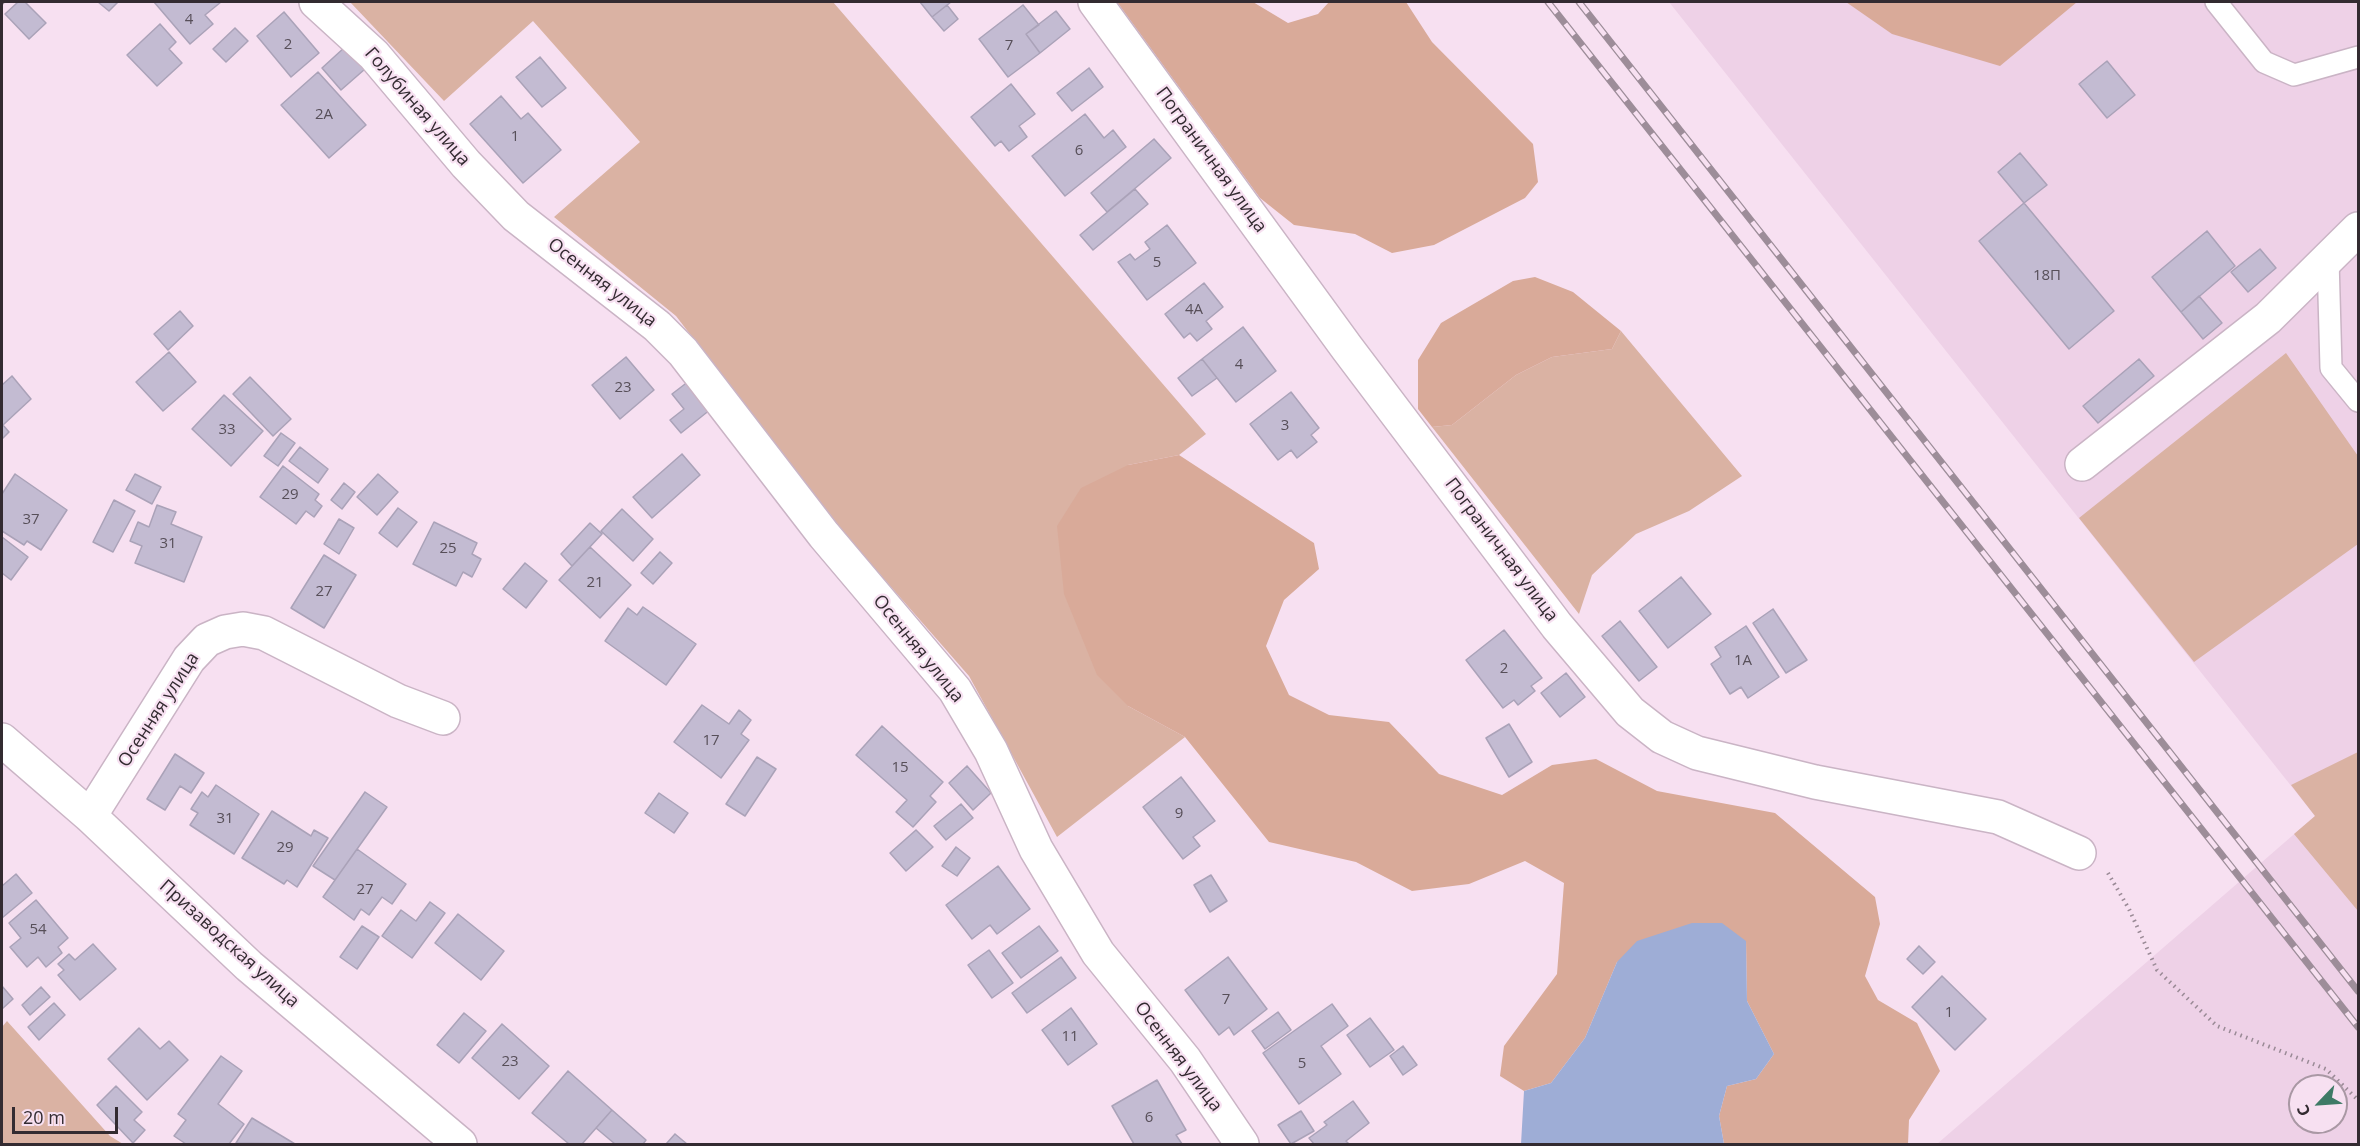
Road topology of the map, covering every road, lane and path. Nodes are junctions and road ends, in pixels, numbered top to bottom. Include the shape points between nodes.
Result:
1 (316, 2) edge
2 (1095, 2) edge
3 (2216, 2) edge
4 (2358, 57) edge
5 (516, 216) joint
6 (2358, 229) edge
7 (2328, 259) junction
8 (2358, 401) edge
9 (2082, 464) dead end
10 (443, 718) dead end
11 (2, 740) edge
12 (90, 816) junction
13 (2079, 853) joint
14 (2358, 1100) edge
15 (460, 1144) edge
16 (1242, 1144) edge

1 - 5 street, Голубиная улица via 374,55 466,164
2 - 13 street, Пограничная улица via 1354,357 1557,626 1630,712 1662,737 1697,753 1815,782 1998,818
3 - 4 lane via 2264,62 2294,75
5 - 16 street, Осенняя улица via 683,352 824,534 955,690 991,752 1036,849 1098,953 1185,1060
6 - 7 street
7 - 8 lane via 2331,368
7 - 9 street via 2268,318
10 - 12 street, Осенняя улица via 398,701 264,633 243,629 225,632 207,640 189,659
11 - 12 street, Призаводская улица
12 - 15 street, Призаводская улица via 249,966
13 - 14 path via 2108,873 2157,970 2217,1026 2326,1069

